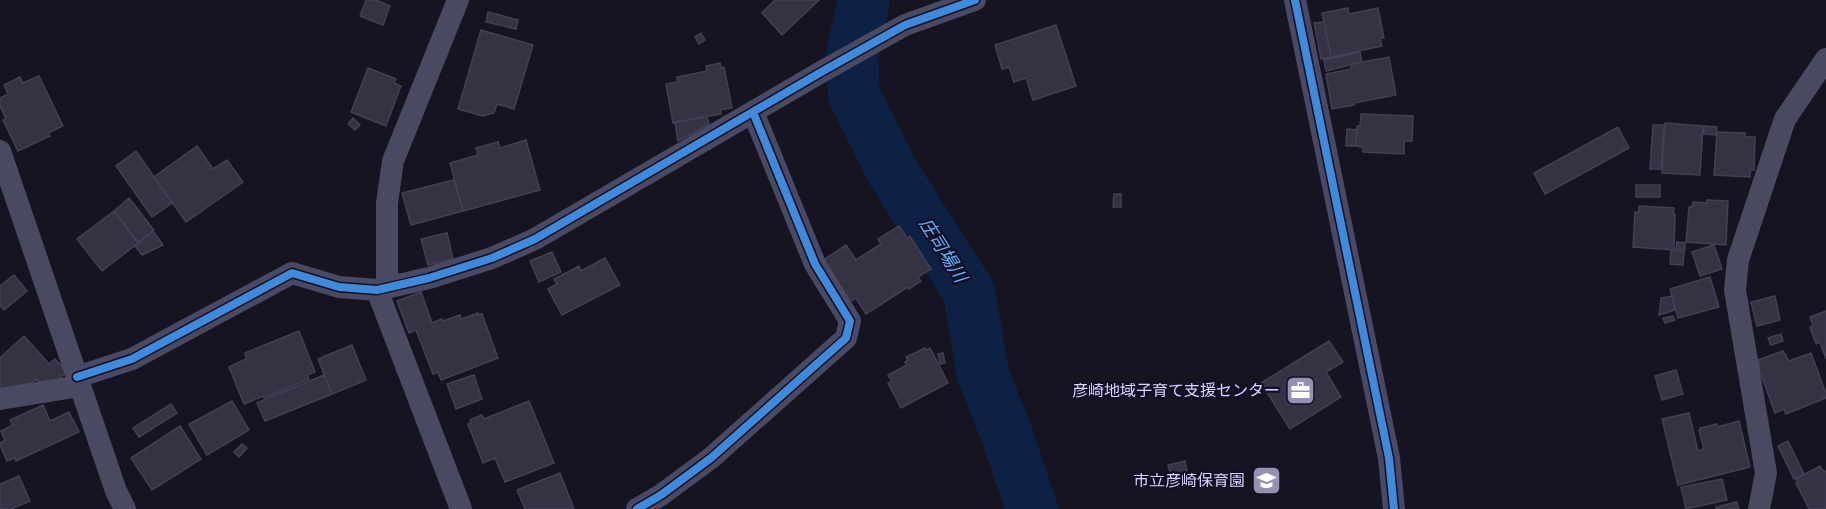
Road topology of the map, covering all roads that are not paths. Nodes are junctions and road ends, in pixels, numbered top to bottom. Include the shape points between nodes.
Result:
1 (458, 0) edge
2 (975, 0) edge
3 (1295, 0) edge
4 (1826, 59) edge
5 (753, 112) junction
6 (0, 152) edge
7 (382, 289) junction
8 (78, 381) junction
9 (0, 399) edge
10 (125, 509) edge
11 (461, 509) edge
12 (637, 509) edge
13 (1394, 509) edge
14 (1759, 509) edge

1 - 7 street via 393,161
2 - 5 street via 905,25
3 - 13 street via 1389,458
4 - 14 street via 1785,119 1738,260 1735,290 1766,473
5 - 7 street via 535,239 492,258
5 - 12 street via 815,264 850,321 846,338 711,458
6 - 8 street
7 - 8 street via 339,287 292,273 132,359
7 - 11 street
8 - 9 street
8 - 10 street

